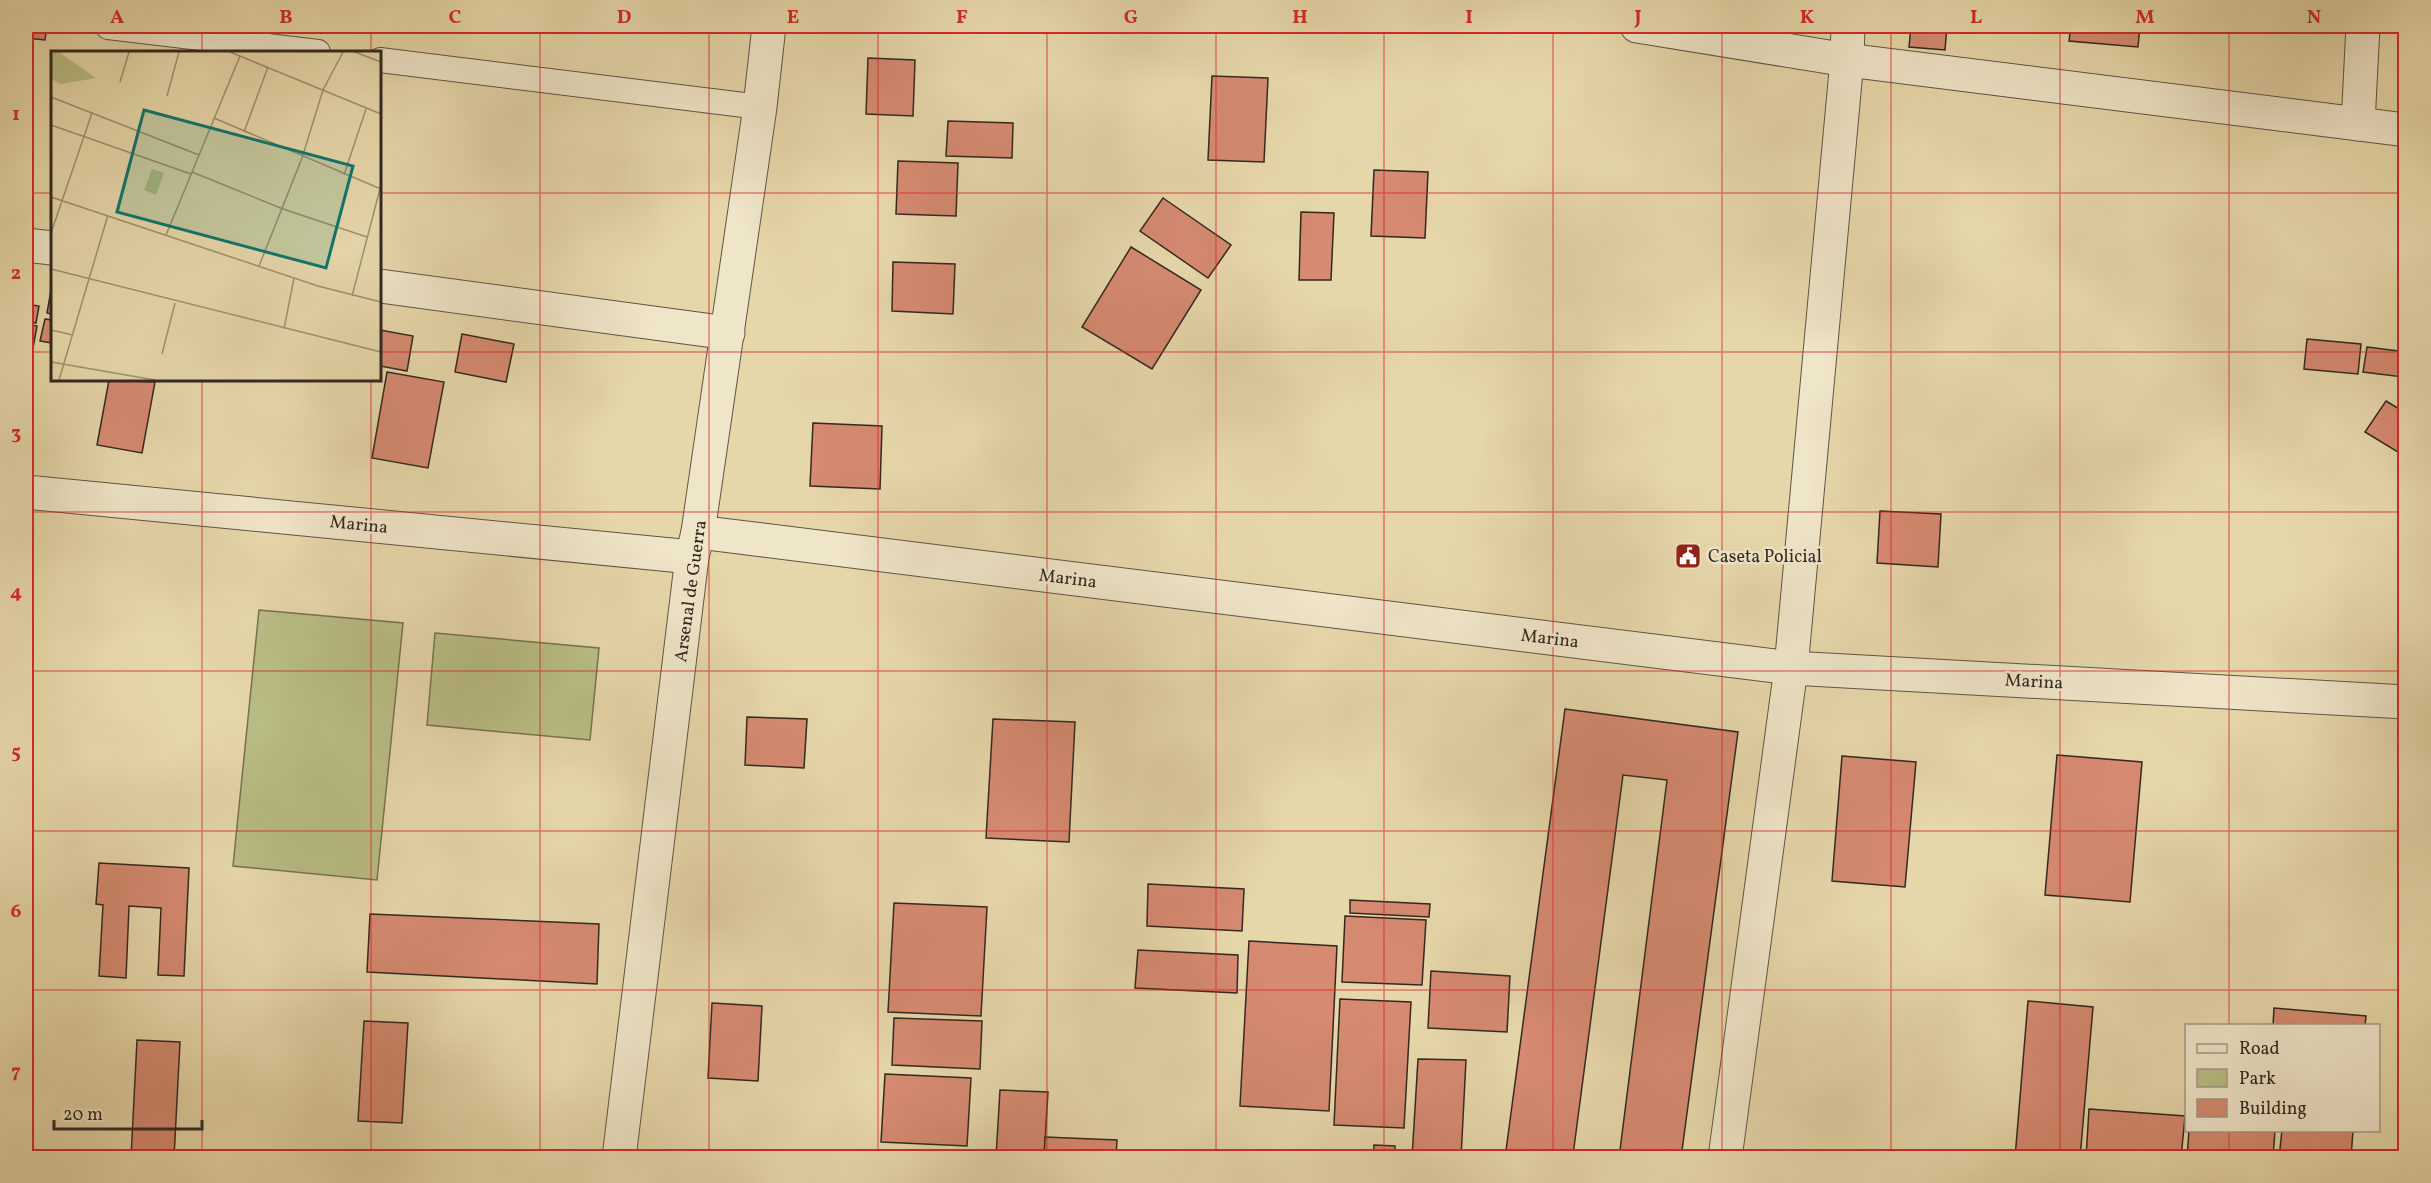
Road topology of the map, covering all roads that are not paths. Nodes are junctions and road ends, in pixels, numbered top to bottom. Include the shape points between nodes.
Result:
1 (769, 26) edge
2 (1637, 26) edge
3 (1848, 26) edge
4 (2363, 26) edge
5 (108, 27) edge
6 (310, 51) edge
7 (381, 60) edge
8 (1847, 60) junction
9 (760, 106) junction
10 (2358, 124) junction
11 (2406, 130) edge
12 (26, 245) edge
13 (51, 248) edge
14 (381, 286) edge
15 (728, 333) junction
16 (26, 492) edge
17 (695, 544) junction
18 (1791, 668) junction
19 (2406, 702) edge
20 (619, 1158) edge
21 (1725, 1158) edge

1 - 9 street, Arsenal de Guerra
2 - 8 street
3 - 8 street
4 - 10 street
5 - 6 lane
7 - 9 lane
8 - 10 street
8 - 18 street
9 - 15 street, Arsenal de Guerra
10 - 11 street
12 - 13 street
14 - 15 street
15 - 17 street, Arsenal de Guerra
16 - 17 street, Marina
17 - 18 street, Marina
17 - 20 street, Arsenal de Guerra
18 - 19 street, Marina
18 - 21 street

